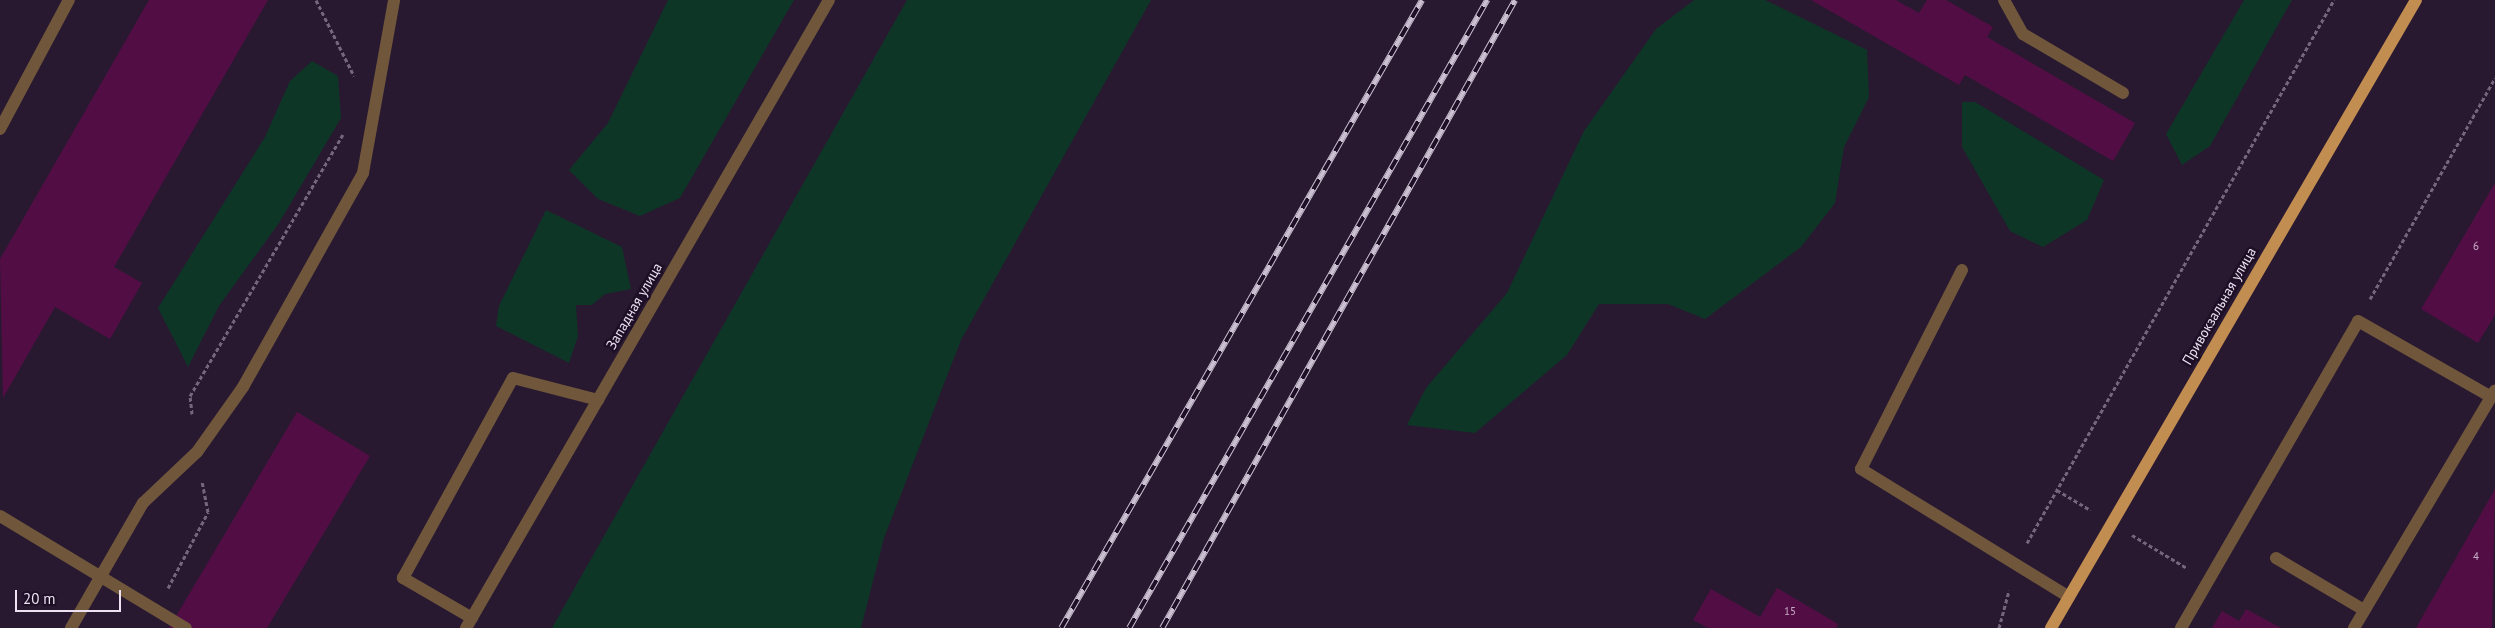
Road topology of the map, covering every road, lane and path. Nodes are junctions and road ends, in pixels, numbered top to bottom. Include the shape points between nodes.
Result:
1 (69, 0) edge
2 (394, 0) edge
3 (829, 0) edge
4 (2004, 0) edge
5 (2334, 0) edge
6 (2416, 0) edge
7 (2495, 78) edge
8 (2123, 93) dead end
9 (0, 129) edge
10 (1962, 270) dead end
11 (2358, 321) junction
12 (2493, 394) edge
13 (598, 400) junction
14 (0, 516) edge
15 (2276, 558) dead end
16 (2016, 562) junction
17 (98, 576) junction
18 (2069, 597) junction
19 (2364, 610) junction
20 (469, 623) edge
21 (71, 628) edge
22 (186, 628) edge
23 (1999, 628) edge
24 (2051, 628) edge
25 (2181, 628) edge
26 (2354, 628) edge

1 - 9 street
2 - 17 street via 363,173 243,388 197,452 142,503
3 - 13 street, Западная улица
4 - 8 street via 2023,34
5 - 16 path
6 - 18 main road, Привокзальная улица
7 - 11 path
10 - 16 street via 1861,469
11 - 12 street
11 - 25 street
12 - 19 street
13 - 20 street, Западная улица
13 - 20 street via 513,378 403,578
14 - 17 street
15 - 19 street
16 - 18 street
16 - 23 path
17 - 21 street
17 - 22 street
18 - 24 main road, Привокзальная улица
19 - 26 street

